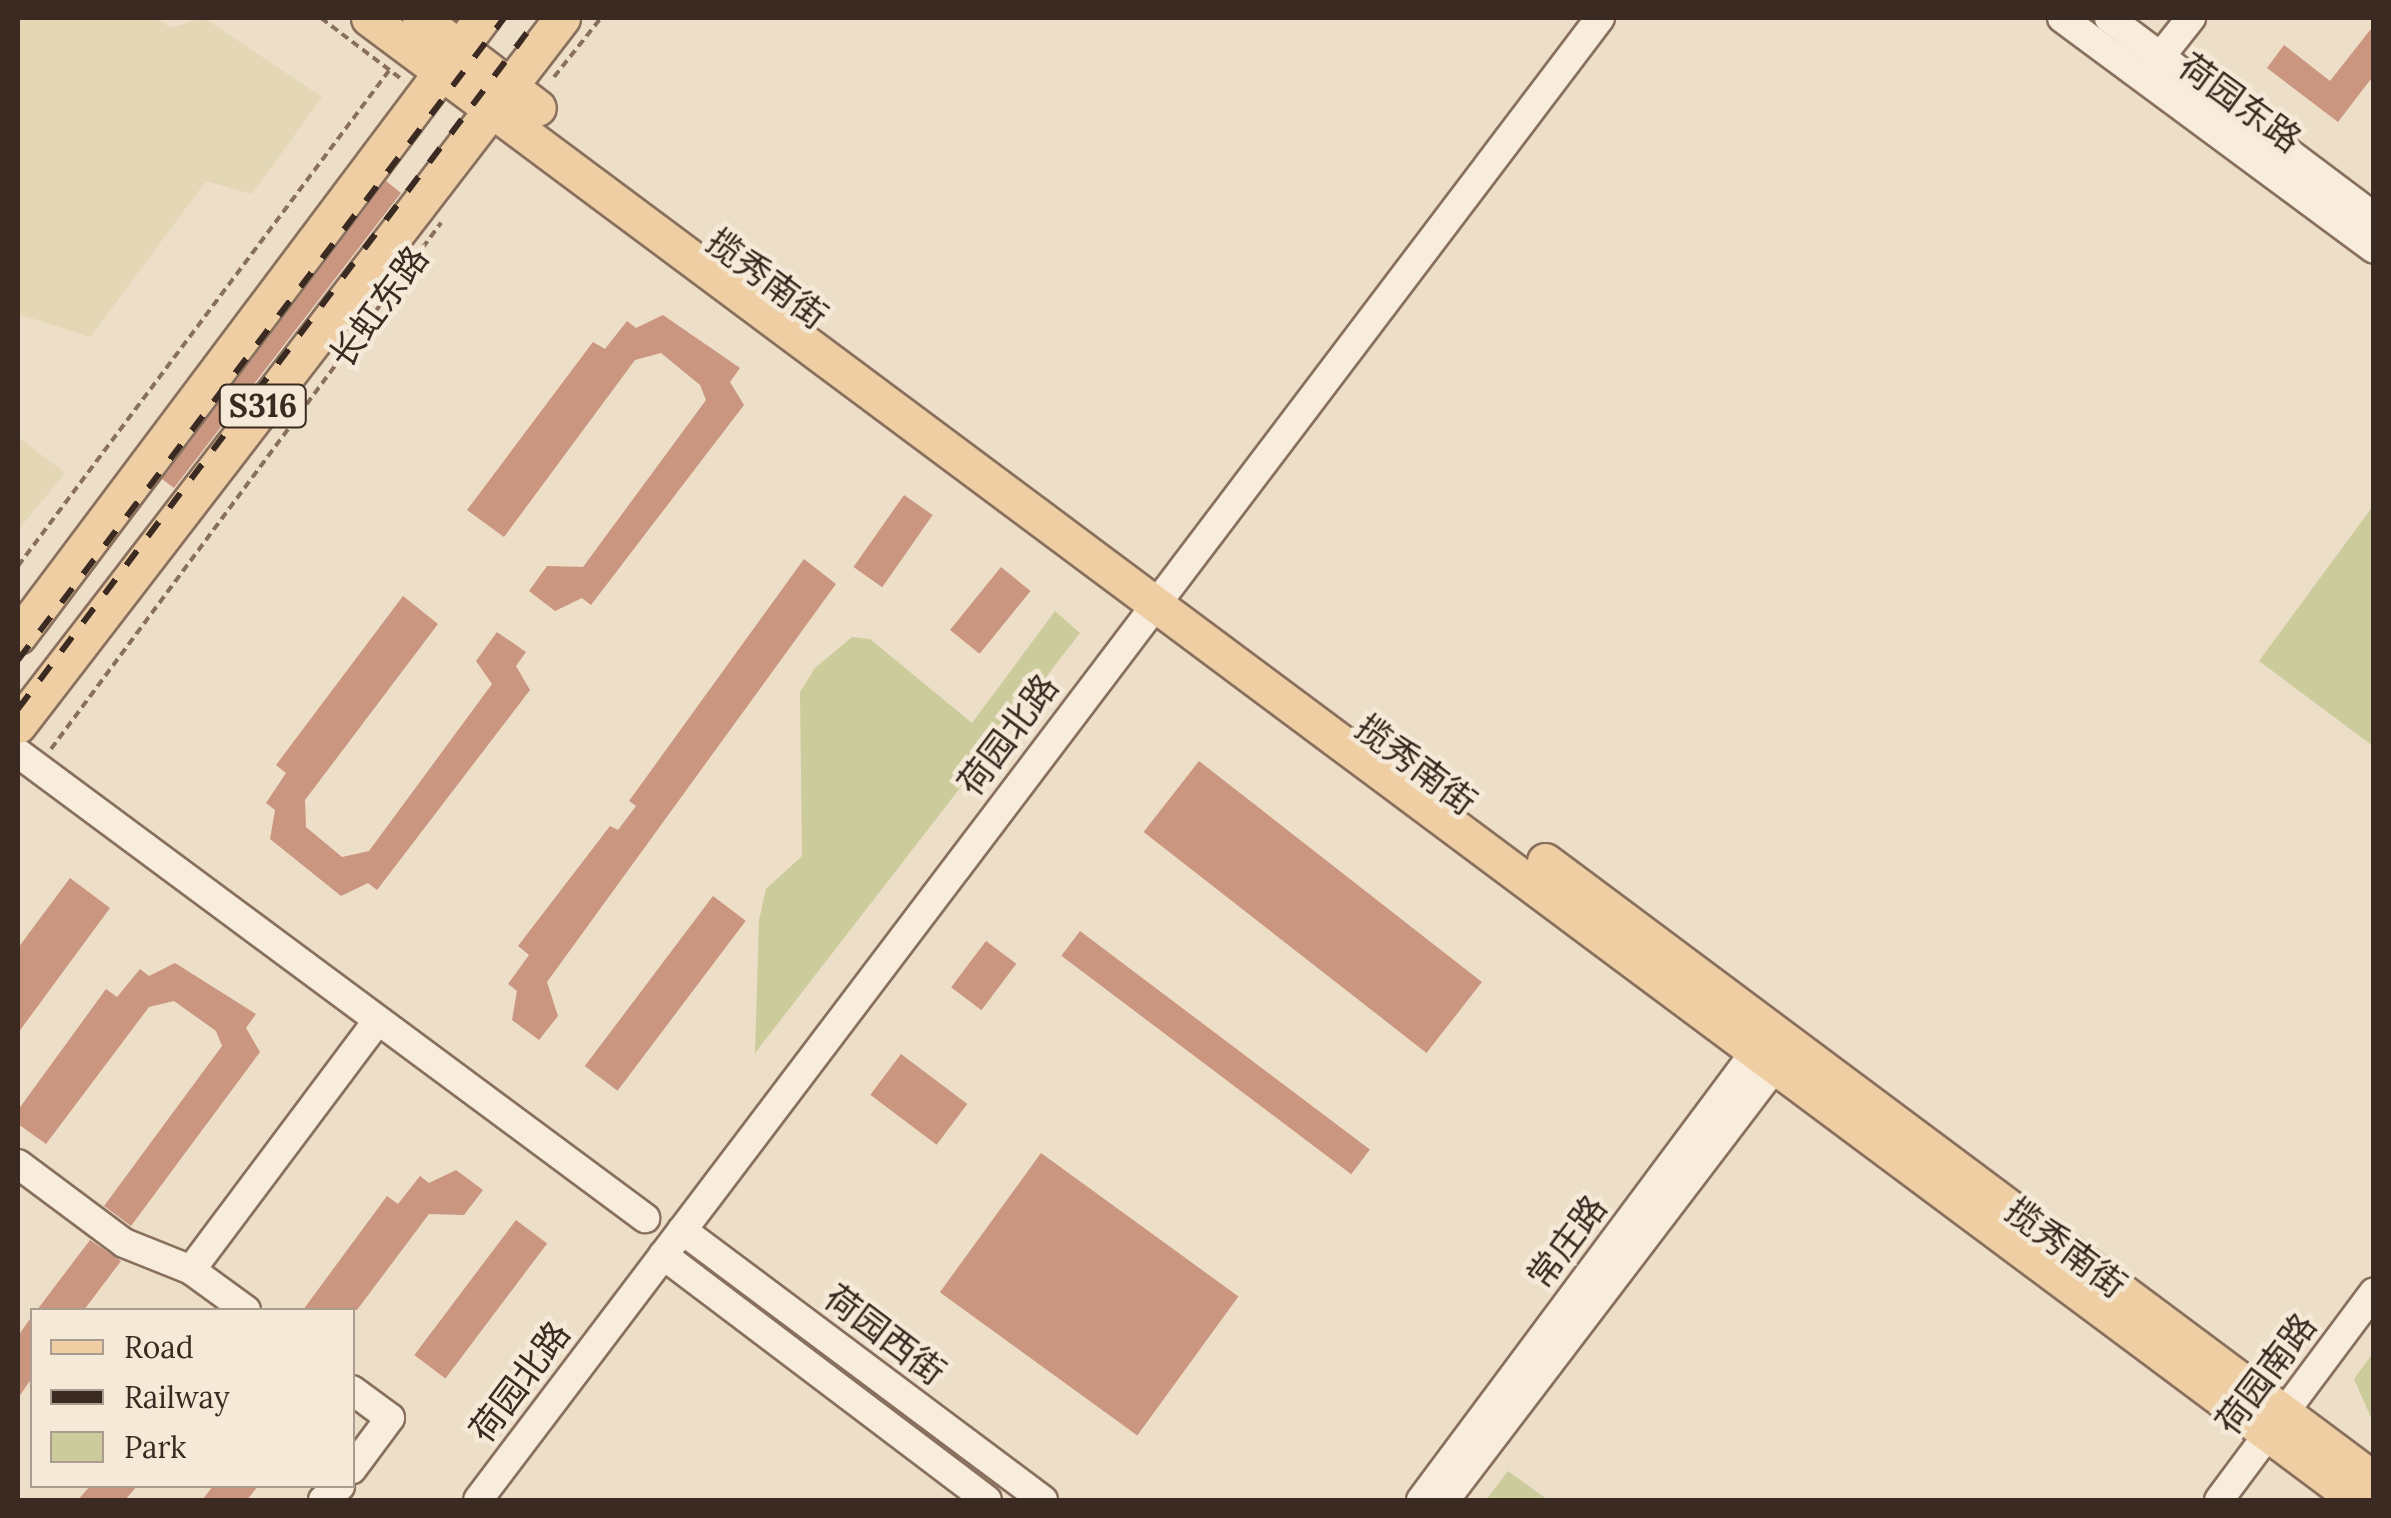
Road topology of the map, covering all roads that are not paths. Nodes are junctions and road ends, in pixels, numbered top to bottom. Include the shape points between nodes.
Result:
1 (370, 18) edge
2 (482, 18) edge
3 (562, 18) edge
4 (1600, 18) edge
5 (2062, 18) edge
6 (2109, 18) edge
7 (2191, 18) edge
8 (406, 45) edge
9 (2160, 57) junction
10 (441, 72) junction
11 (511, 99) junction
12 (2374, 217) edge
13 (2374, 249) edge
14 (1163, 591) junction
15 (18, 636) edge
16 (18, 725) edge
17 (27, 761) edge
18 (377, 1020) junction
19 (1774, 1048) junction
20 (18, 1164) edge
21 (644, 1218) dead end
22 (682, 1230) junction
23 (663, 1256) junction
24 (191, 1270) junction
25 (2374, 1292) edge
26 (243, 1308) edge
27 (355, 1392) edge
28 (2277, 1423) junction
29 (355, 1465) edge
30 (2374, 1480) edge
31 (478, 1500) edge
32 (987, 1500) edge
33 (1043, 1500) edge
34 (1421, 1500) edge
35 (1445, 1500) edge
36 (2219, 1500) edge
37 (2357, 1500) edge

1 - 8 main road, 揽秀南街
2 - 10 main road, S316
3 - 11 main road, 长虹东路 / S316
4 - 14 street, 荷园北路
5 - 13 street, 荷园东路
6 - 9 street, 荷园东路
7 - 9 street
8 - 10 main road, 揽秀南街
9 - 12 street, 荷园东路
10 - 11 main road, 揽秀南街
10 - 15 main road, S316
11 - 14 main road, 揽秀南街
11 - 16 main road, 长虹东路 / S316
14 - 19 main road, 揽秀南街
14 - 22 street, 荷园北路
17 - 18 street
18 - 21 street
18 - 24 street
19 - 28 main road, 揽秀南街
19 - 34 street, 常庄路
19 - 35 street, 常庄路
20 - 24 street via 124,1243
22 - 23 street, 荷园北路
22 - 33 street, 荷园西街
23 - 31 street, 荷园北路
23 - 32 street, 荷园西街
24 - 26 street
25 - 28 street, 荷园南路
27 - 29 street via 390,1418
28 - 30 main road, 揽秀南街
28 - 36 street, 荷园南路
28 - 37 main road, 揽秀南街

